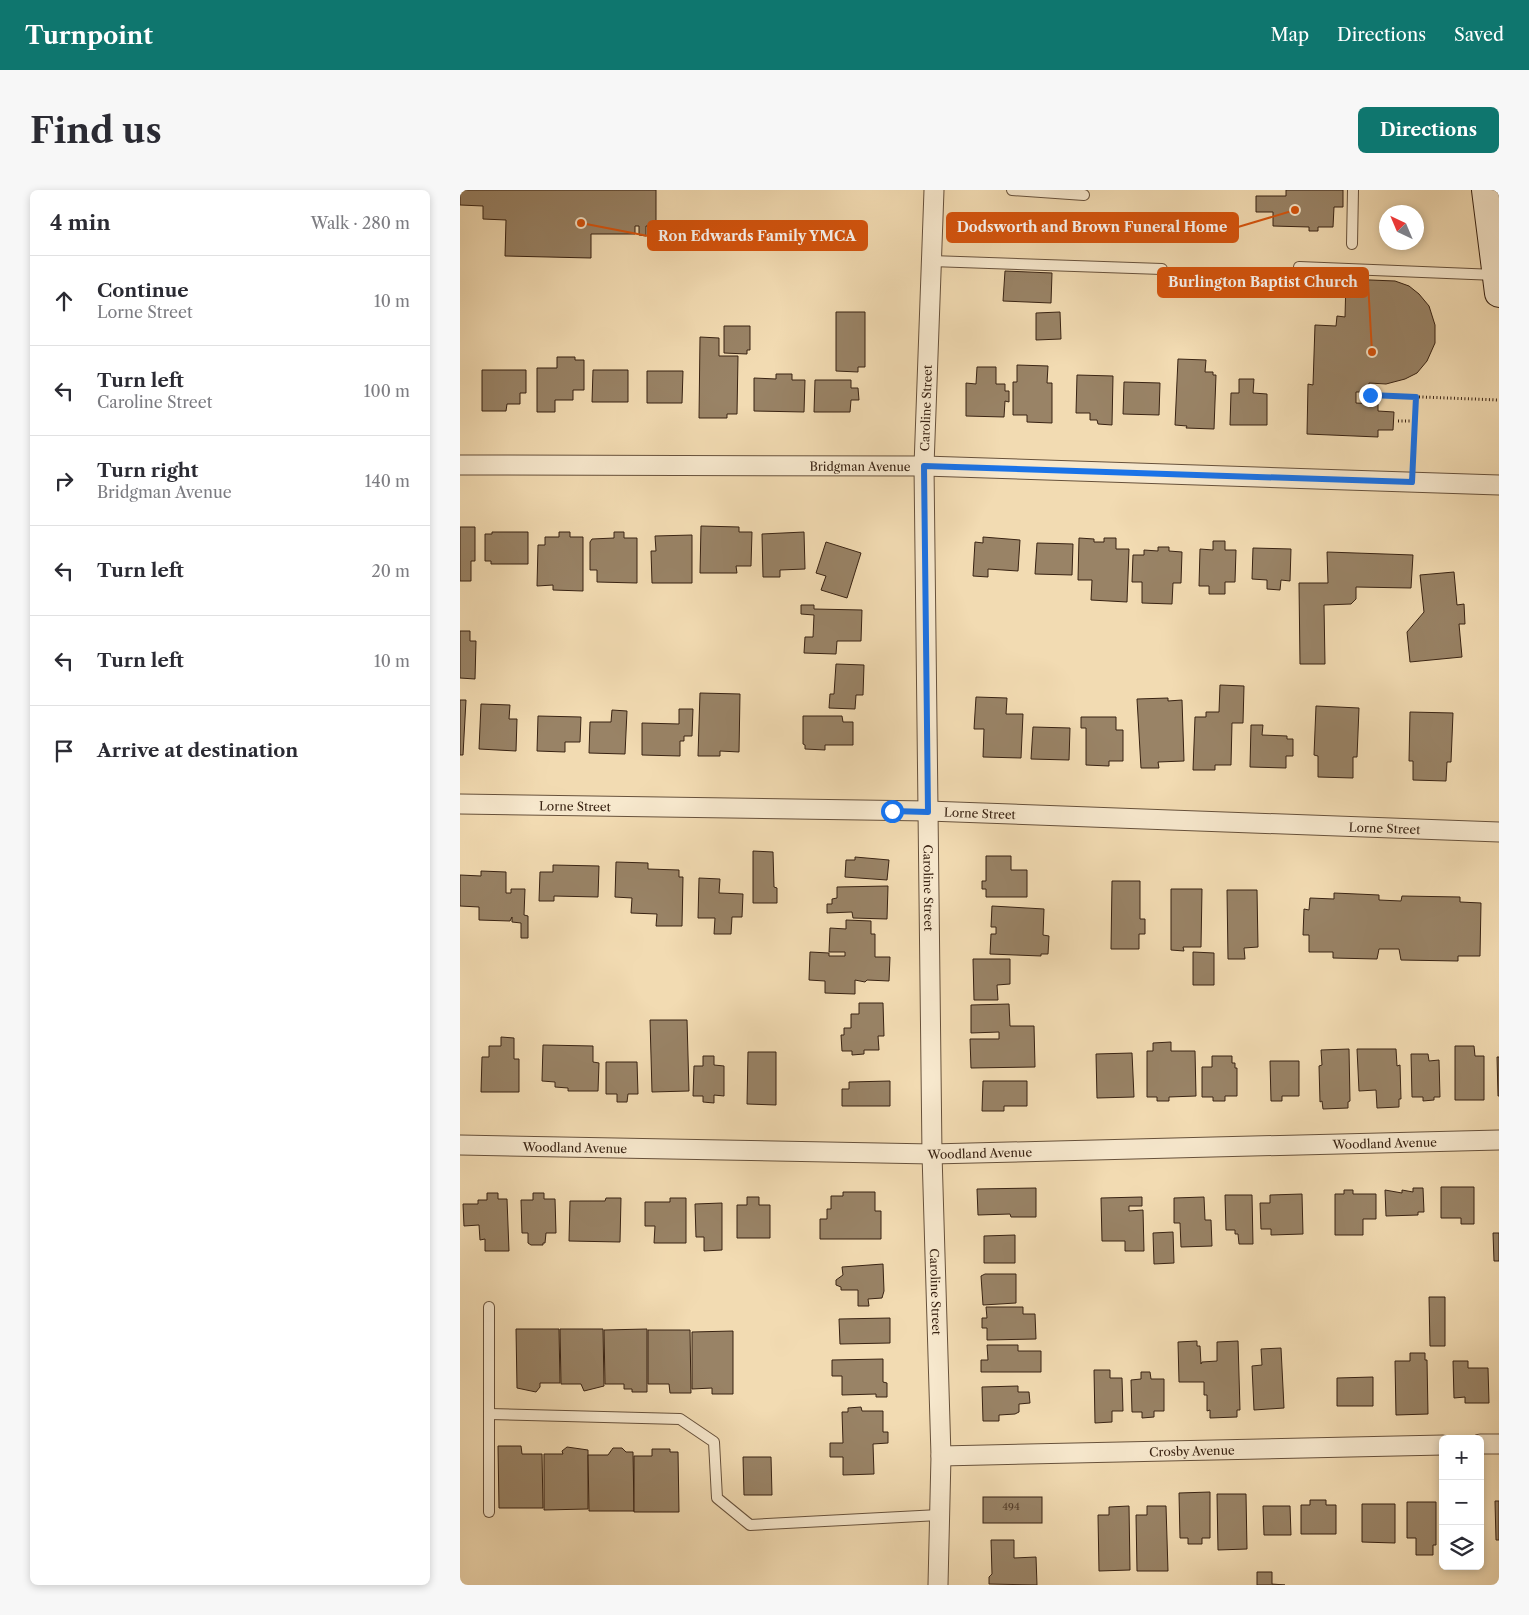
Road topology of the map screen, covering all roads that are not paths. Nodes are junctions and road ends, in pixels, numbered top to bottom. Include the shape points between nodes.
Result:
1 (934, 190) edge
2 (1012, 190) edge
3 (1353, 190) edge
4 (1486, 190) edge
5 (1084, 195) dead end
6 (1352, 244) dead end
7 (931, 261) junction
8 (1299, 267) dead end
9 (1162, 269) dead end
10 (1187, 279) dead end
11 (1498, 284) edge
12 (1298, 286) dead end
13 (460, 465) edge
14 (924, 466) junction
15 (1499, 485) edge
16 (460, 804) edge
17 (928, 812) junction
18 (1499, 832) edge
19 (1499, 1140) edge
20 (460, 1145) edge
21 (932, 1154) junction
22 (489, 1307) dead end
23 (489, 1414) junction
24 (1484, 1444) edge
25 (1499, 1444) edge
26 (1439, 1445) edge
27 (941, 1456) junction
28 (489, 1512) dead end
29 (939, 1515) junction
30 (938, 1585) edge

1 - 7 street, Caroline Street
2 - 5 lane
3 - 6 lane
4 - 11 main road
7 - 9 lane
7 - 14 street, Caroline Street
8 - 11 lane
10 - 12 lane
13 - 14 street, Bridgman Avenue
14 - 15 street, Bridgman Avenue
14 - 17 street, Caroline Street
16 - 17 street, Lorne Street
17 - 18 street, Lorne Street
17 - 21 street, Caroline Street
19 - 21 street, Woodland Avenue
20 - 21 street, Woodland Avenue
21 - 27 street, Caroline Street
22 - 23 lane
23 - 28 lane
23 - 29 lane via 680,1419 714,1442 717,1498 750,1525
24 - 25 street
26 - 27 street, Crosby Avenue
27 - 29 street, Caroline Street
29 - 30 street, Caroline Street

